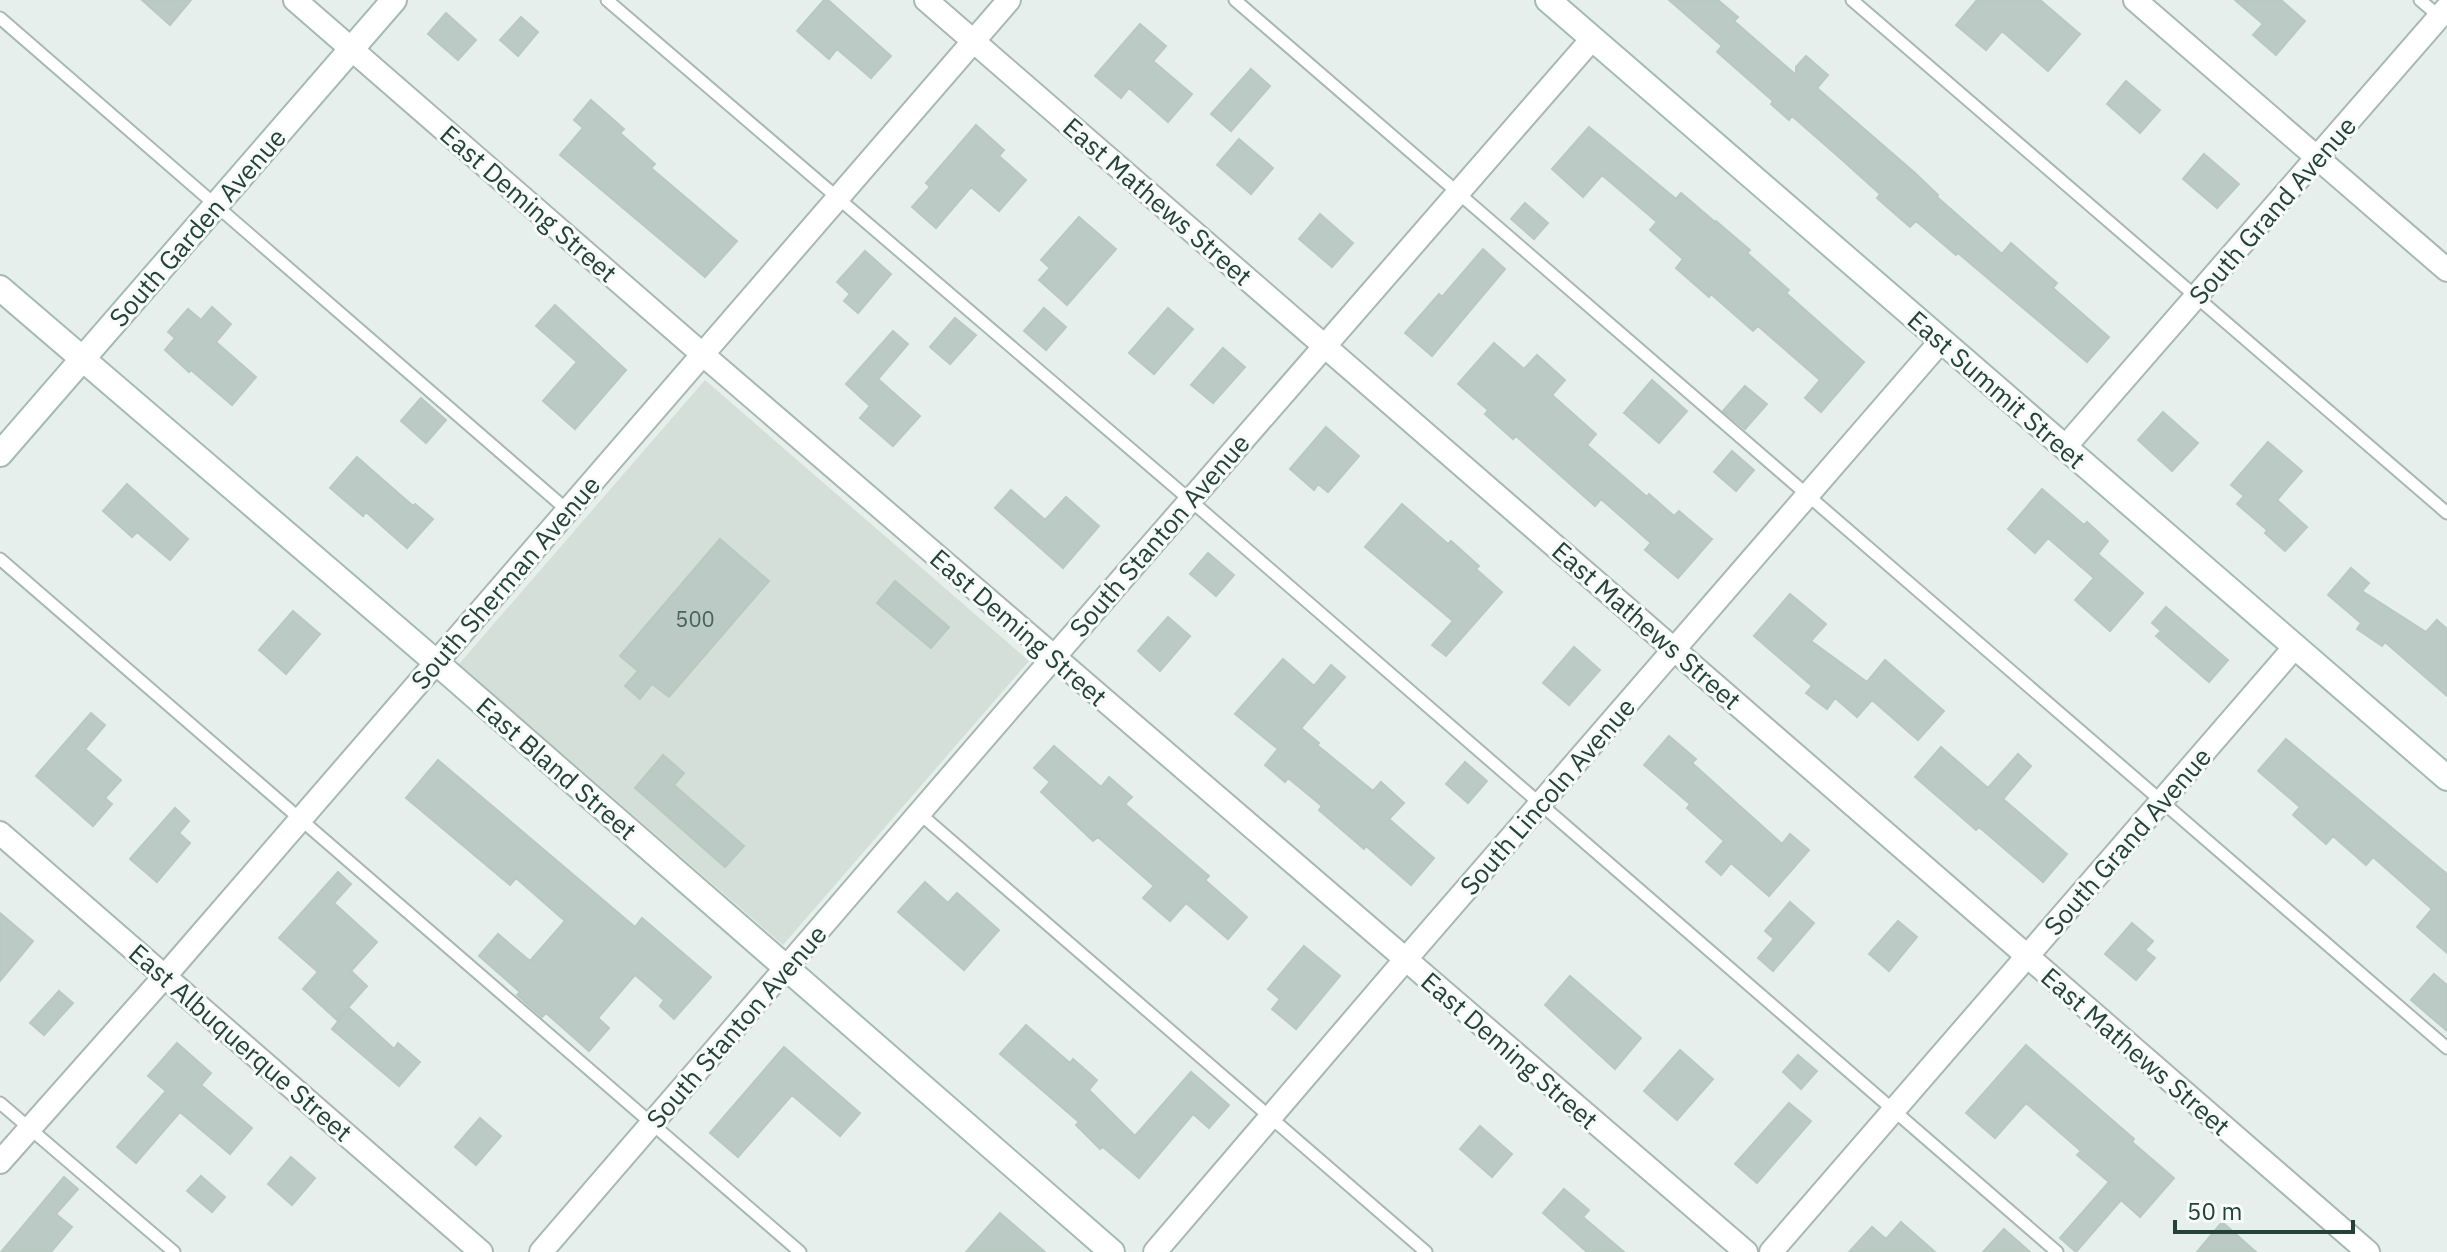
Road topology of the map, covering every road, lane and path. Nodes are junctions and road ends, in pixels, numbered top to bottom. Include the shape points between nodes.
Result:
1 (295, 0) edge
2 (394, 0) edge
3 (607, 0) edge
4 (926, 0) edge
5 (1009, 0) edge
6 (1235, 0) edge
7 (1852, 0) edge
8 (2135, 0) edge
9 (2420, 0) edge
10 (1556, 3) edge
11 (2443, 12) edge
12 (0, 18) edge
13 (1592, 39) junction
14 (973, 41) junction
15 (352, 49) junction
16 (2318, 159) junction
17 (1457, 194) junction
18 (838, 197) junction
19 (216, 205) junction
20 (2447, 270) edge
21 (0, 288) edge
22 (2196, 297) junction
23 (1941, 341) junction
24 (1324, 346) junction
25 (701, 353) junction
26 (83, 359) junction
27 (2065, 447) junction
28 (0, 454) edge
29 (1807, 496) junction
30 (1190, 500) junction
31 (567, 510) junction
32 (2447, 513) edge
33 (0, 559) edge
34 (2294, 648) junction
35 (1675, 649) junction
36 (1054, 657) junction
37 (437, 663) junction
38 (2447, 778) edge
39 (2162, 801) junction
40 (1540, 804) junction
41 (919, 813) junction
42 (301, 819) junction
43 (0, 833) edge
44 (2027, 956) junction
45 (1405, 960) junction
46 (786, 969) junction
47 (165, 976) junction
48 (2447, 1048) edge
49 (0, 1103) edge
50 (1894, 1110) junction
51 (1270, 1117) junction
52 (652, 1124) junction
53 (30, 1128) junction
54 (0, 1162) edge
55 (174, 1252) edge
56 (481, 1252) edge
57 (541, 1252) edge
58 (800, 1252) edge
59 (1112, 1252) edge
60 (1155, 1252) edge
61 (1426, 1252) edge
62 (1746, 1252) edge
63 (1771, 1252) edge
64 (2057, 1252) edge
65 (2368, 1252) edge

1 - 15 street, East Deming Street
2 - 15 street, South Garden Avenue
3 - 18 lane
4 - 14 street, East Mathews Street
5 - 14 street, South Sherman Avenue
6 - 17 lane
7 - 22 lane
8 - 16 street
9 - 11 lane
10 - 13 street, East Summit Street
11 - 16 street, South Grand Avenue
12 - 19 lane
13 - 17 street, South Stanton Avenue
13 - 23 street, East Summit Street
14 - 18 street, South Sherman Avenue
14 - 24 street, East Mathews Street
15 - 19 street, South Garden Avenue
15 - 25 street, East Deming Street
16 - 20 street
16 - 22 street, South Grand Avenue
17 - 24 street, South Stanton Avenue
17 - 29 lane
18 - 25 street, South Sherman Avenue
18 - 30 lane
19 - 26 street, South Garden Avenue
19 - 31 lane
21 - 26 street, East Bland Street
22 - 27 street, South Grand Avenue
22 - 32 lane
23 - 27 street, East Summit Street
23 - 29 street, South Lincoln Avenue
24 - 30 street, South Stanton Avenue
24 - 35 street, East Mathews Street
25 - 31 street, South Sherman Avenue
25 - 36 street, East Deming Street
26 - 28 street, South Garden Avenue
26 - 37 street, East Bland Street
27 - 34 street, East Summit Street
29 - 35 street, South Lincoln Avenue
29 - 39 lane
30 - 36 street, South Stanton Avenue
30 - 40 lane
31 - 37 street, South Sherman Avenue
33 - 42 lane
34 - 38 street, East Summit Street
34 - 39 street, South Grand Avenue
35 - 40 street, South Lincoln Avenue
35 - 44 street, East Mathews Street
36 - 41 street, South Stanton Avenue
36 - 45 street, East Deming Street
37 - 42 street, South Sherman Avenue
37 - 46 street, East Bland Street
39 - 44 street, South Grand Avenue
39 - 48 lane
40 - 45 street, South Lincoln Avenue
40 - 50 lane
41 - 46 street, South Stanton Avenue
41 - 51 lane
42 - 47 street, South Sherman Avenue
42 - 52 lane
43 - 47 street, East Albuquerque Street
44 - 50 street, South Grand Avenue
44 - 65 street, East Mathews Street
45 - 51 street, South Lincoln Avenue
45 - 62 street, East Deming Street
46 - 52 street, South Stanton Avenue
46 - 59 street, East Bland Street
47 - 53 street, South Sherman Avenue
47 - 56 street, East Albuquerque Street
49 - 53 lane
50 - 63 street, South Grand Avenue
50 - 64 lane
51 - 60 street, South Lincoln Avenue
51 - 61 lane
52 - 57 street, South Stanton Avenue
52 - 58 lane
53 - 54 street, South Sherman Avenue
53 - 55 lane

